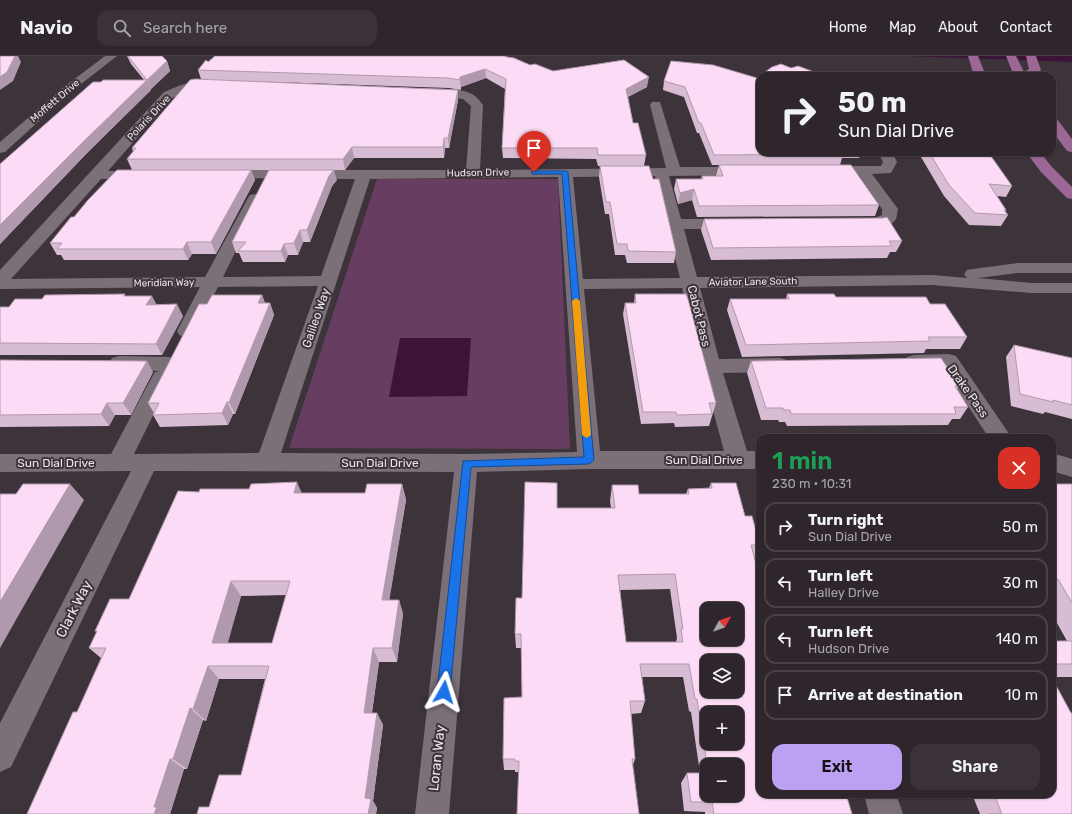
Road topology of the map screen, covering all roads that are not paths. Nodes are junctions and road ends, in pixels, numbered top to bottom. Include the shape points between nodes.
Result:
1 (96, 56) edge
2 (112, 56) edge
3 (973, 56) edge
4 (1012, 56) edge
5 (1031, 56) edge
6 (978, 72) edge
7 (1023, 72) edge
8 (1024, 72) edge
9 (56, 84) dead end
10 (229, 85) edge
11 (418, 92) edge
12 (656, 105) dead end
13 (1056, 127) edge
14 (1072, 148) edge
15 (0, 149) edge
16 (887, 156) edge
17 (1036, 156) edge
18 (807, 170) edge
19 (862, 170) junction
20 (668, 171) junction
21 (760, 171) edge
22 (473, 172) junction
23 (565, 172) junction
24 (159, 174) edge
25 (205, 174) edge
26 (267, 174) junction
27 (364, 174) junction
28 (97, 175) junction
29 (1072, 195) edge
30 (847, 223) edge
31 (675, 224) junction
32 (745, 224) edge
33 (1072, 268) edge
34 (0, 280) edge
35 (932, 280) junction
36 (329, 281) junction
37 (210, 282) junction
38 (691, 283) junction
39 (0, 284) edge
40 (575, 284) junction
41 (1072, 288) edge
42 (175, 352) junction
43 (894, 363) edge
44 (100, 364) edge
45 (799, 365) edge
46 (711, 366) junction
47 (997, 434) edge
48 (589, 460) junction
49 (749, 460) edge
50 (267, 462) junction
51 (0, 463) edge
52 (118, 463) junction
53 (147, 463) junction
54 (466, 463) junction
55 (1056, 463) edge
56 (1072, 468) edge
57 (0, 756) edge
58 (881, 798) edge
59 (432, 814) edge
60 (886, 814) edge

1 - 9 street, Moffett Drive
2 - 15 street, Moffett Drive via 68,89
3 - 6 main road
4 - 7 main road
5 - 8 main road
10 - 28 street, Polaris Drive via 198,84 181,87 168,95
11 - 22 street via 467,96 477,105
12 - 20 street, Cabot Pass
13 - 14 main road
16 - 19 street via 890,162 886,170
17 - 29 main road
18 - 19 street
19 - 30 street via 890,209 889,217 878,223
20 - 21 street, Hudson Drive
20 - 23 street, Hudson Drive
20 - 31 street, Cabot Pass
22 - 23 street, Hudson Drive
22 - 27 street, Hudson Drive
23 - 40 street
24 - 28 street
25 - 26 street, Hudson Drive
26 - 27 street, Hudson Drive
26 - 37 street
27 - 36 street, Galileo Way
28 - 34 street, Polaris Drive
31 - 32 street
31 - 38 street, Cabot Pass
33 - 35 street, Aviator Lane South via 1018,268
35 - 38 street, Aviator Lane South
35 - 41 street, Aviator Lane South via 1031,288
36 - 37 street, Meridian Way
36 - 50 street, Galileo Way
37 - 39 street, Meridian Way
37 - 42 street
38 - 40 street, Aviator Lane South
38 - 46 street, Cabot Pass
40 - 48 street
42 - 44 street
42 - 52 street
43 - 47 street, Drake Pass via 950,361
45 - 46 street
46 - 49 street, Cabot Pass
48 - 49 street, Sun Dial Drive
48 - 54 street, Sun Dial Drive
50 - 53 street, Sun Dial Drive
50 - 54 street, Sun Dial Drive
51 - 52 street, Sun Dial Drive
52 - 53 street, Sun Dial Drive
53 - 57 street, Clark Way
54 - 59 street, Loran Way
55 - 56 street
58 - 60 street

